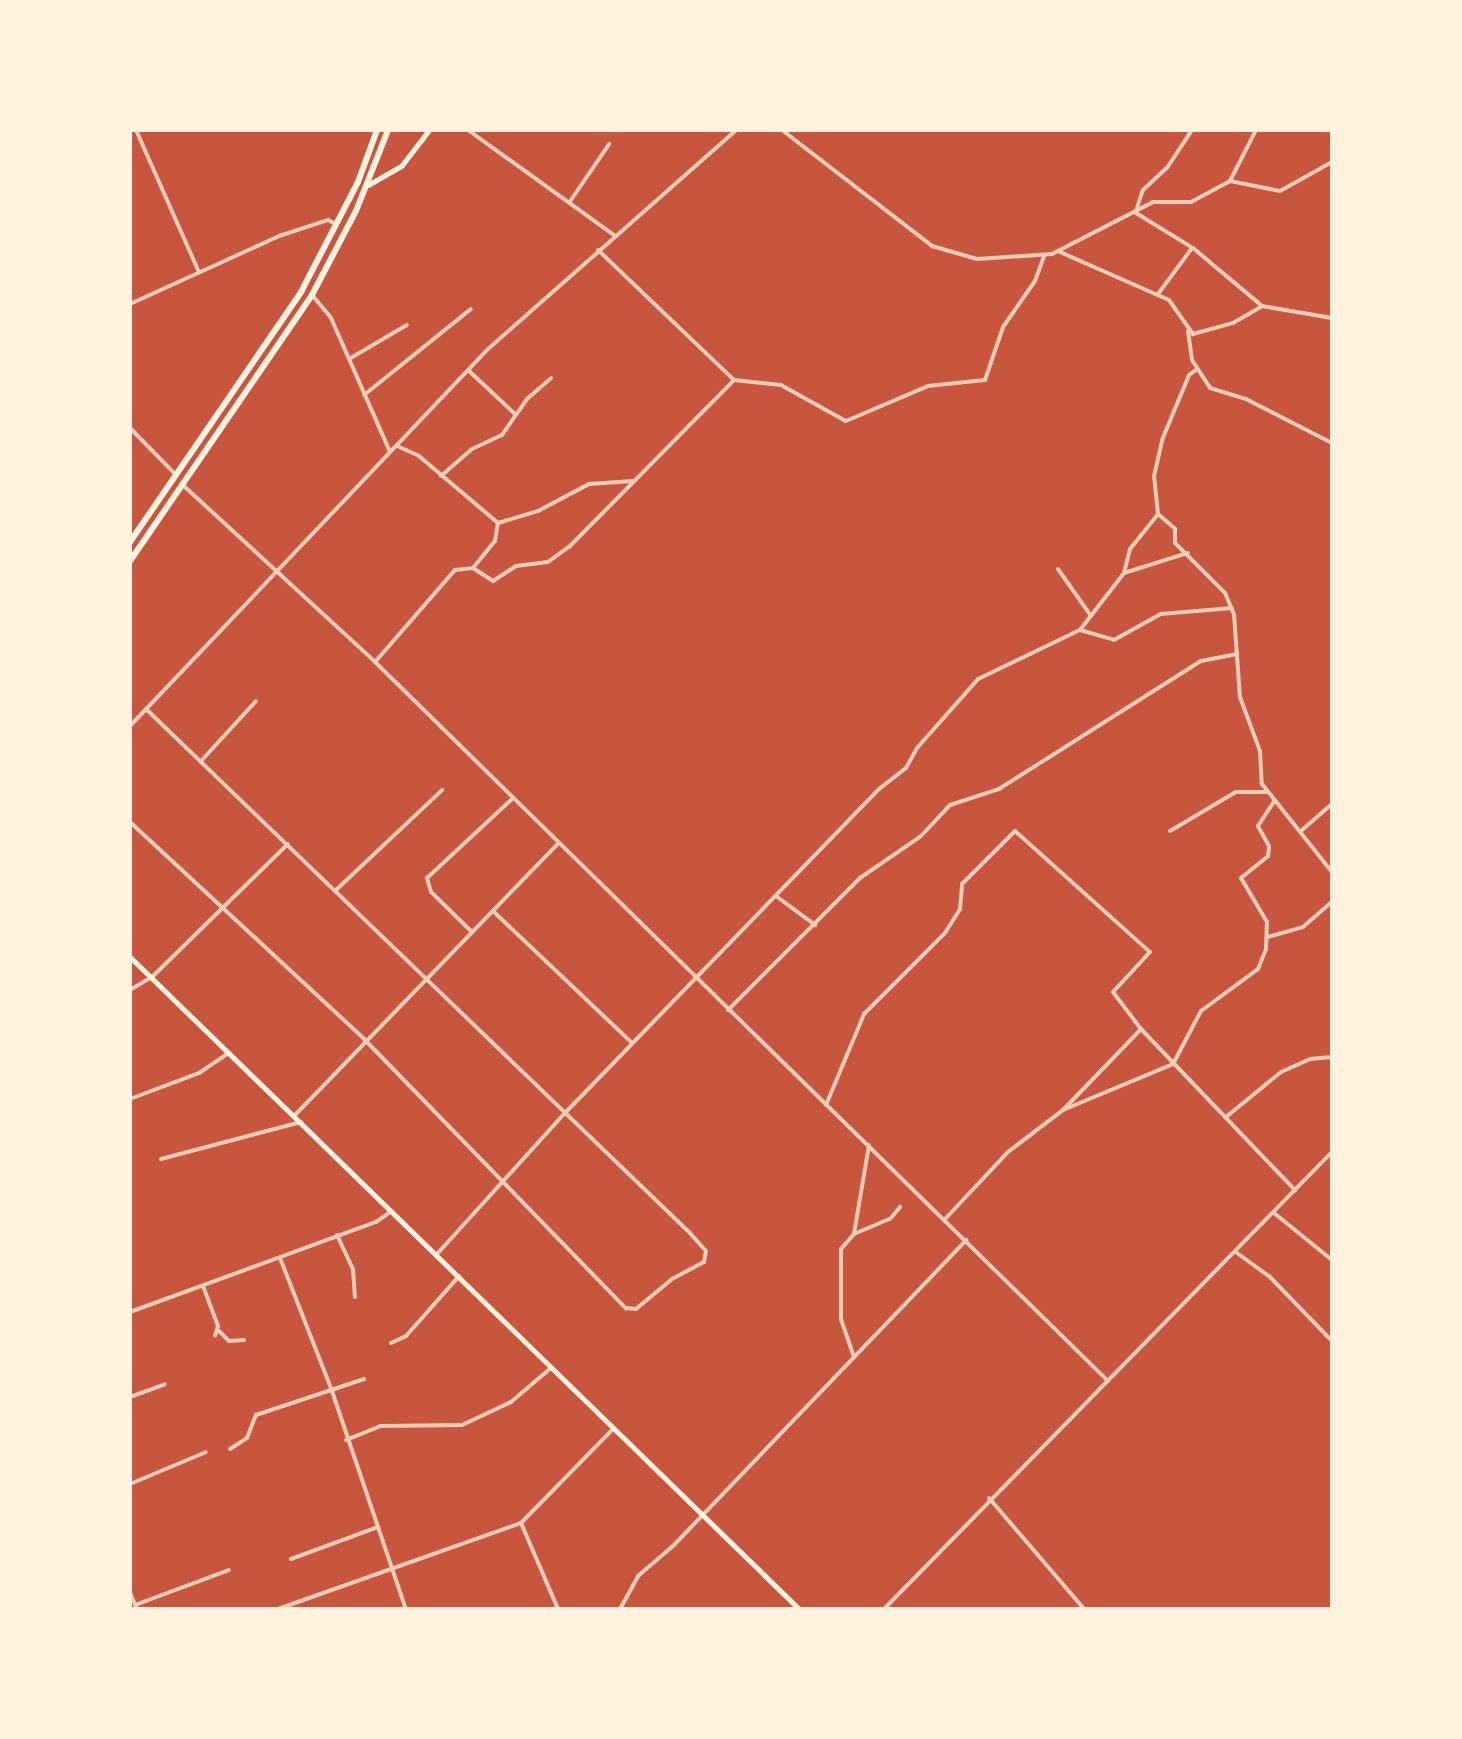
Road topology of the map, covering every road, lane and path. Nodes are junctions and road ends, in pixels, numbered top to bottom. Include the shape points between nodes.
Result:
1 (136, 130) edge
2 (377, 130) edge
3 (388, 130) edge
4 (429, 130) edge
5 (468, 130) edge
6 (736, 130) edge
7 (782, 130) edge
8 (1192, 130) edge
9 (1256, 130) edge
10 (609, 144) dead end
11 (1332, 162) edge
12 (1230, 181) junction
13 (368, 185) junction
14 (571, 200) junction
15 (1136, 213) junction
16 (337, 225) junction
17 (614, 235) junction
18 (1193, 248) junction
19 (598, 250) junction
20 (1060, 252) junction
21 (1044, 255) junction
22 (199, 272) junction
23 (1158, 294) junction
24 (312, 295) junction
25 (130, 304) edge
26 (1262, 306) junction
27 (471, 309) dead end
28 (1332, 318) edge
29 (407, 325) dead end
30 (1188, 331) junction
31 (349, 359) junction
32 (468, 370) junction
33 (1196, 370) junction
34 (551, 378) dead end
35 (734, 380) junction
36 (364, 395) junction
37 (515, 414) junction
38 (130, 428) edge
39 (1332, 443) edge
40 (397, 446) junction
41 (390, 452) junction
42 (177, 476) junction
43 (441, 476) junction
44 (635, 480) junction
45 (185, 487) junction
46 (1158, 514) junction
47 (498, 523) junction
48 (130, 542) edge
49 (1188, 553) junction
50 (130, 561) edge
51 (473, 568) junction
52 (1058, 569) dead end
53 (280, 571) junction
54 (1124, 573) junction
55 (1232, 608) junction
56 (1091, 616) junction
57 (1080, 630) junction
58 (1237, 654) junction
59 (375, 662) junction
60 (256, 701) dead end
61 (146, 709) junction
62 (130, 726) edge
63 (201, 761) junction
64 (442, 790) dead end
65 (1266, 792) junction
66 (511, 800) junction
67 (1274, 801) junction
68 (1332, 804) edge
69 (130, 822) edge
70 (1302, 830) junction
71 (1170, 831) dead end
72 (288, 844) junction
73 (557, 845) junction
74 (1332, 872) edge
75 (336, 890) junction
76 (776, 896) junction
77 (1332, 902) edge
78 (222, 909) junction
79 (493, 911) junction
80 (815, 925) junction
81 (472, 932) junction
82 (1268, 937) junction
83 (130, 957) edge
84 (152, 977) junction
85 (425, 977) junction
86 (694, 979) junction
87 (130, 990) edge
88 (728, 1010) junction
89 (1141, 1029) junction
90 (364, 1039) junction
91 (632, 1043) junction
92 (229, 1053) junction
93 (1332, 1057) edge
94 (1173, 1064) junction
95 (130, 1099) edge
96 (826, 1105) junction
97 (1063, 1110) junction
98 (565, 1113) junction
99 (294, 1116) junction
100 (1226, 1117) junction
101 (301, 1122) junction
102 (869, 1145) junction
103 (1332, 1152) edge
104 (161, 1159) dead end
105 (499, 1183) junction
106 (1295, 1190) junction
107 (900, 1207) dead end
108 (392, 1210) junction
109 (1274, 1213) junction
110 (946, 1218) junction
111 (854, 1234) junction
112 (337, 1235) junction
113 (966, 1240) junction
114 (1237, 1253) junction
115 (437, 1254) junction
116 (280, 1258) junction
117 (1332, 1260) edge
118 (459, 1276) junction
119 (203, 1286) junction
120 (355, 1297) dead end
121 (130, 1312) edge
122 (219, 1331) junction
123 (215, 1336) dead end
124 (244, 1340) dead end
125 (1332, 1341) edge
126 (391, 1343) dead end
127 (854, 1357) junction
128 (552, 1367) junction
129 (364, 1379) dead end
130 (1108, 1381) junction
131 (165, 1384) dead end
132 (332, 1391) junction
133 (130, 1397) edge
134 (613, 1429) junction
135 (346, 1440) junction
136 (230, 1449) dead end
137 (206, 1452) dead end
138 (130, 1484) edge
139 (989, 1498) junction
140 (703, 1516) junction
141 (521, 1523) junction
142 (378, 1527) junction
143 (291, 1559) dead end
144 (229, 1570) dead end
145 (393, 1570) junction
146 (130, 1593) edge
147 (136, 1607) edge
148 (278, 1609) edge
149 (406, 1609) edge
150 (558, 1609) edge
151 (620, 1609) edge
152 (799, 1609) edge
153 (884, 1609) edge
154 (1084, 1609) edge

1 - 22 street
2 - 16 highway
3 - 13 highway
4 - 13 main road via 402,165
5 - 14 street
6 - 17 street
7 - 21 street via 932,246 977,259
8 - 15 street via 1167,168 1143,190
9 - 12 street
10 - 14 street
11 - 12 street via 1280,191
12 - 15 street via 1191,202 1153,202
13 - 24 highway
14 - 17 street
15 - 18 street
15 - 20 street
16 - 22 street via 328,220 279,236
16 - 42 highway via 301,292
17 - 19 street
18 - 23 street
18 - 26 street
19 - 32 street
19 - 35 street
20 - 21 street
20 - 23 street
21 - 35 street via 1035,281 1003,327 985,380 928,386 846,421 781,385
22 - 25 street
23 - 30 street via 1174,304
24 - 31 street via 331,318
24 - 45 highway
26 - 28 street
26 - 30 street via 1201,334
27 - 36 street
29 - 31 street
30 - 33 street
31 - 36 street
32 - 37 street
32 - 40 street
33 - 39 street via 1212,390 1246,399
33 - 46 street via 1189,375 1162,440 1154,476
34 - 37 street
35 - 44 street
36 - 41 street
37 - 43 street via 502,435 472,449
38 - 42 street
40 - 41 street
40 - 43 street via 419,456
41 - 53 street
42 - 48 highway
43 - 47 street
44 - 47 street via 589,484 538,511
44 - 51 street via 548,562 516,566 493,581
45 - 50 highway
45 - 53 street
46 - 49 street via 1175,529 1175,543
46 - 54 street via 1130,549
47 - 51 street via 495,541
49 - 54 street
49 - 55 street via 1220,582
51 - 59 street via 451,574
52 - 56 street
53 - 59 street
53 - 61 street
54 - 56 street
55 - 57 street via 1161,614 1114,640
55 - 58 street
56 - 57 street
57 - 76 street via 978,679 917,748 906,768
58 - 65 street via 1240,697 1260,751
58 - 80 street via 1201,661 999,789 950,805 921,836 860,878
59 - 66 street
60 - 63 street
61 - 62 street
61 - 63 street
63 - 72 street
64 - 75 street
65 - 67 street
65 - 71 street via 1236,792
66 - 73 street
66 - 81 street via 427,878 431,892
67 - 70 street
67 - 82 street via 1258,826 1269,846 1268,856 1241,878 1263,911
68 - 70 street
69 - 78 street
70 - 74 street
72 - 75 street
72 - 78 street
73 - 79 street
73 - 86 street
75 - 85 street
76 - 80 street
76 - 86 street
77 - 82 street via 1296,931
78 - 84 street
78 - 90 street
79 - 81 street
79 - 91 street
80 - 88 street
81 - 85 street
82 - 94 street via 1258,969 1201,1011
83 - 84 main road
84 - 87 street
84 - 92 main road
85 - 90 street
85 - 98 street
86 - 88 street
86 - 91 street
88 - 96 street
89 - 94 street
89 - 96 street via 1113,992 1150,952 1015,831 962,884 960,909 945,933 864,1014
89 - 97 street
90 - 99 street
90 - 105 street
91 - 98 street
92 - 95 street via 199,1073
92 - 99 main road
93 - 100 street via 1310,1059 1281,1072
94 - 97 street
94 - 100 street
96 - 102 street
97 - 110 street via 1008,1152
98 - 105 street
98 - 105 street via 690,1233 706,1251 704,1262 630,1311
99 - 101 main road
100 - 106 street
101 - 104 street
101 - 108 main road
102 - 110 street
102 - 111 street
103 - 106 street
105 - 115 street
106 - 109 street
107 - 111 street via 890,1219
108 - 112 street via 376,1222
108 - 115 main road
109 - 114 street
109 - 117 street
110 - 113 street
111 - 127 street via 841,1249 841,1320
112 - 116 street
112 - 120 street via 353,1269
113 - 127 street
113 - 130 street
114 - 125 street via 1269,1276
114 - 130 street
115 - 118 main road
116 - 119 street
116 - 132 street
118 - 126 street via 406,1336
118 - 128 main road
119 - 121 street
119 - 122 street
122 - 123 street
122 - 124 street via 229,1341
127 - 140 street
128 - 134 main road
128 - 135 street via 511,1402 462,1425 380,1426
129 - 132 street
130 - 139 street
131 - 133 street
132 - 135 street
132 - 136 street via 256,1415 247,1438
134 - 140 main road
134 - 141 street
135 - 142 street
137 - 138 street
139 - 153 street
139 - 154 street
140 - 151 street via 638,1576
140 - 152 main road
141 - 145 street
141 - 150 street
142 - 143 street
142 - 145 street
144 - 147 street
145 - 148 street
145 - 149 street
146 - 147 street

